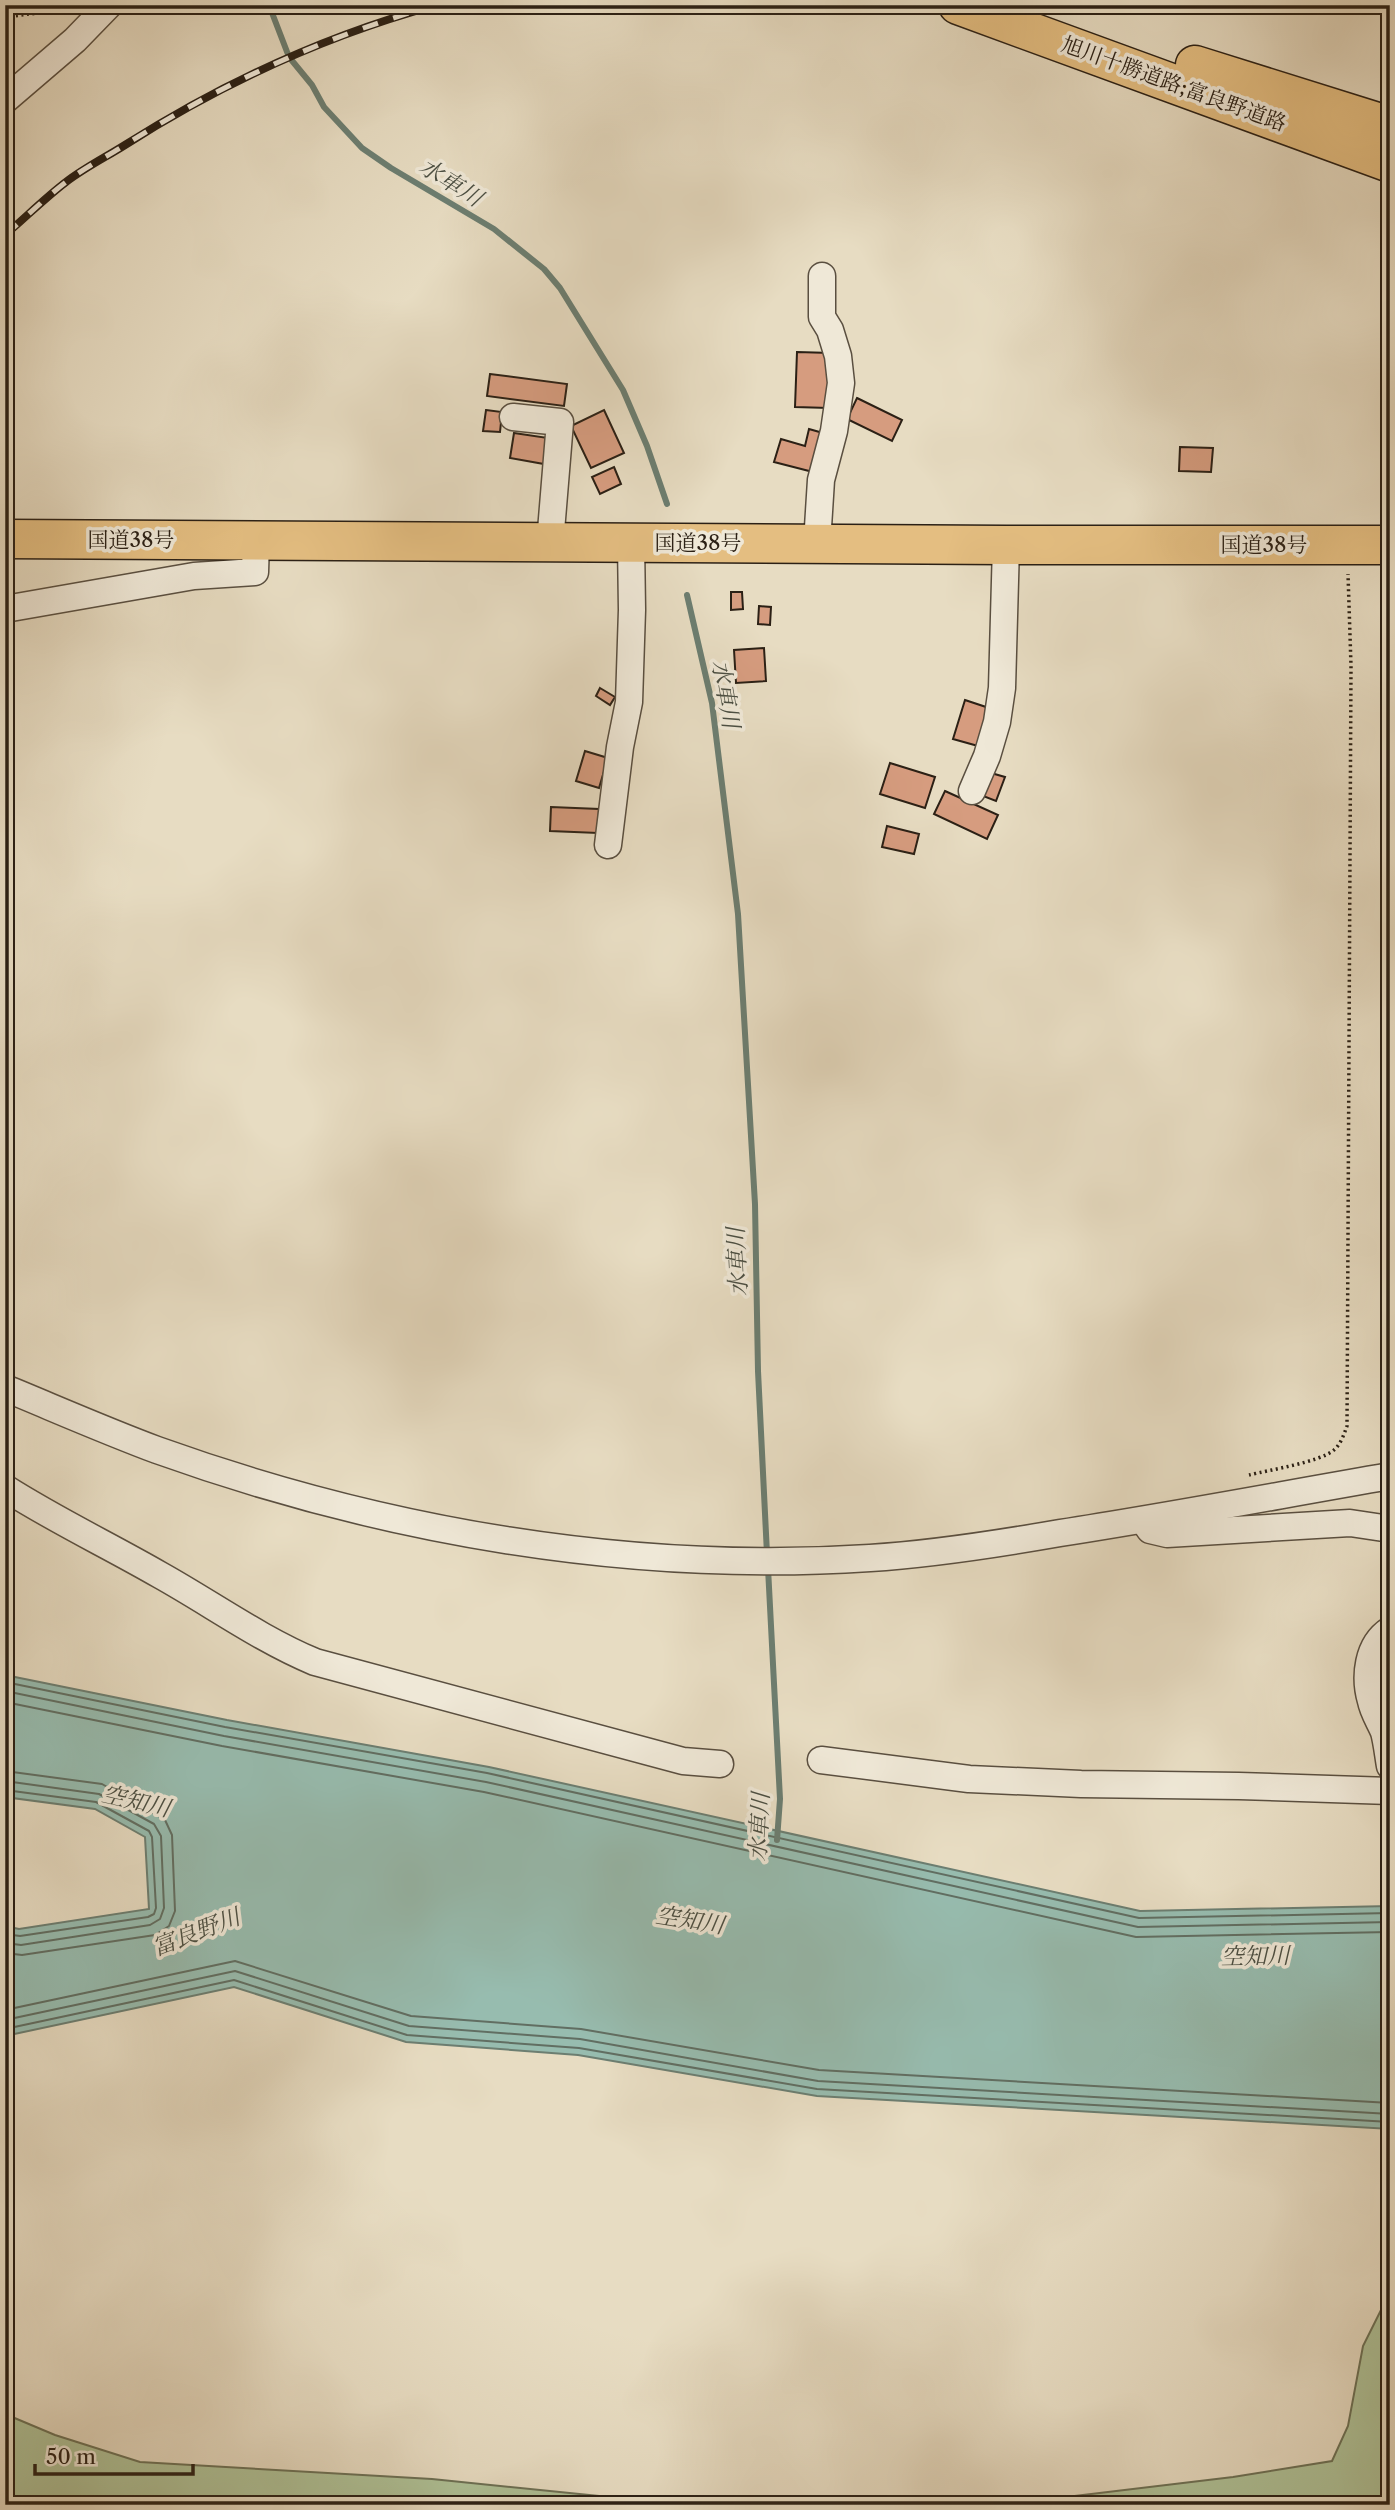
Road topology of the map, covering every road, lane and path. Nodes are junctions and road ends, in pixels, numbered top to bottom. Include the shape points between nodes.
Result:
1 (958, 5) edge
2 (1022, 5) edge
3 (107, 8) edge
4 (5, 17) edge
5 (5, 100) edge
6 (1390, 126) edge
7 (1390, 163) edge
8 (822, 276) dead end
9 (513, 417) dead end
10 (5, 539) edge
11 (256, 541) junction
12 (817, 542) junction
13 (551, 543) junction
14 (631, 543) junction
15 (1006, 545) junction
16 (1348, 545) junction
17 (1390, 545) edge
18 (5, 608) edge
19 (972, 791) dead end
20 (608, 845) dead end
21 (5, 1388) edge
22 (1390, 1476) edge
23 (1241, 1477) dead end
24 (5, 1488) edge
25 (1143, 1520) junction
26 (1390, 1529) edge
27 (1390, 1630) edge
28 (821, 1760) dead end
29 (720, 1763) dead end
30 (1389, 1781) edge

1 - 7 highway, 旭川十勝道路;富良野道路
2 - 6 highway, 旭川十勝道路;富良野道路
3 - 4 path via 63,8
3 - 5 street
8 - 12 street via 822,317 838,356 841,383 821,480
9 - 13 street via 560,422
10 - 11 highway, 国道38号
11 - 13 highway, 国道38号
11 - 18 street via 255,572 194,576
12 - 14 highway, 国道38号
12 - 15 highway, 国道38号
13 - 14 highway, 国道38号
14 - 20 street via 629,702
15 - 16 highway, 国道38号
15 - 19 street via 1002,688 997,722
16 - 17 highway, 国道38号
16 - 23 path via 1347,1426 1334,1450 1318,1458
21 - 25 street via 156,1450 286,1492 413,1522 592,1552 785,1561 871,1558
22 - 25 street
24 - 29 street via 241,1625 315,1662 683,1761
25 - 26 street via 1150,1530 1167,1534 1350,1523
27 - 30 street via 1370,1656 1367,1678 1371,1703 1384,1733
28 - 30 street via 969,1779 1081,1784 1239,1786

